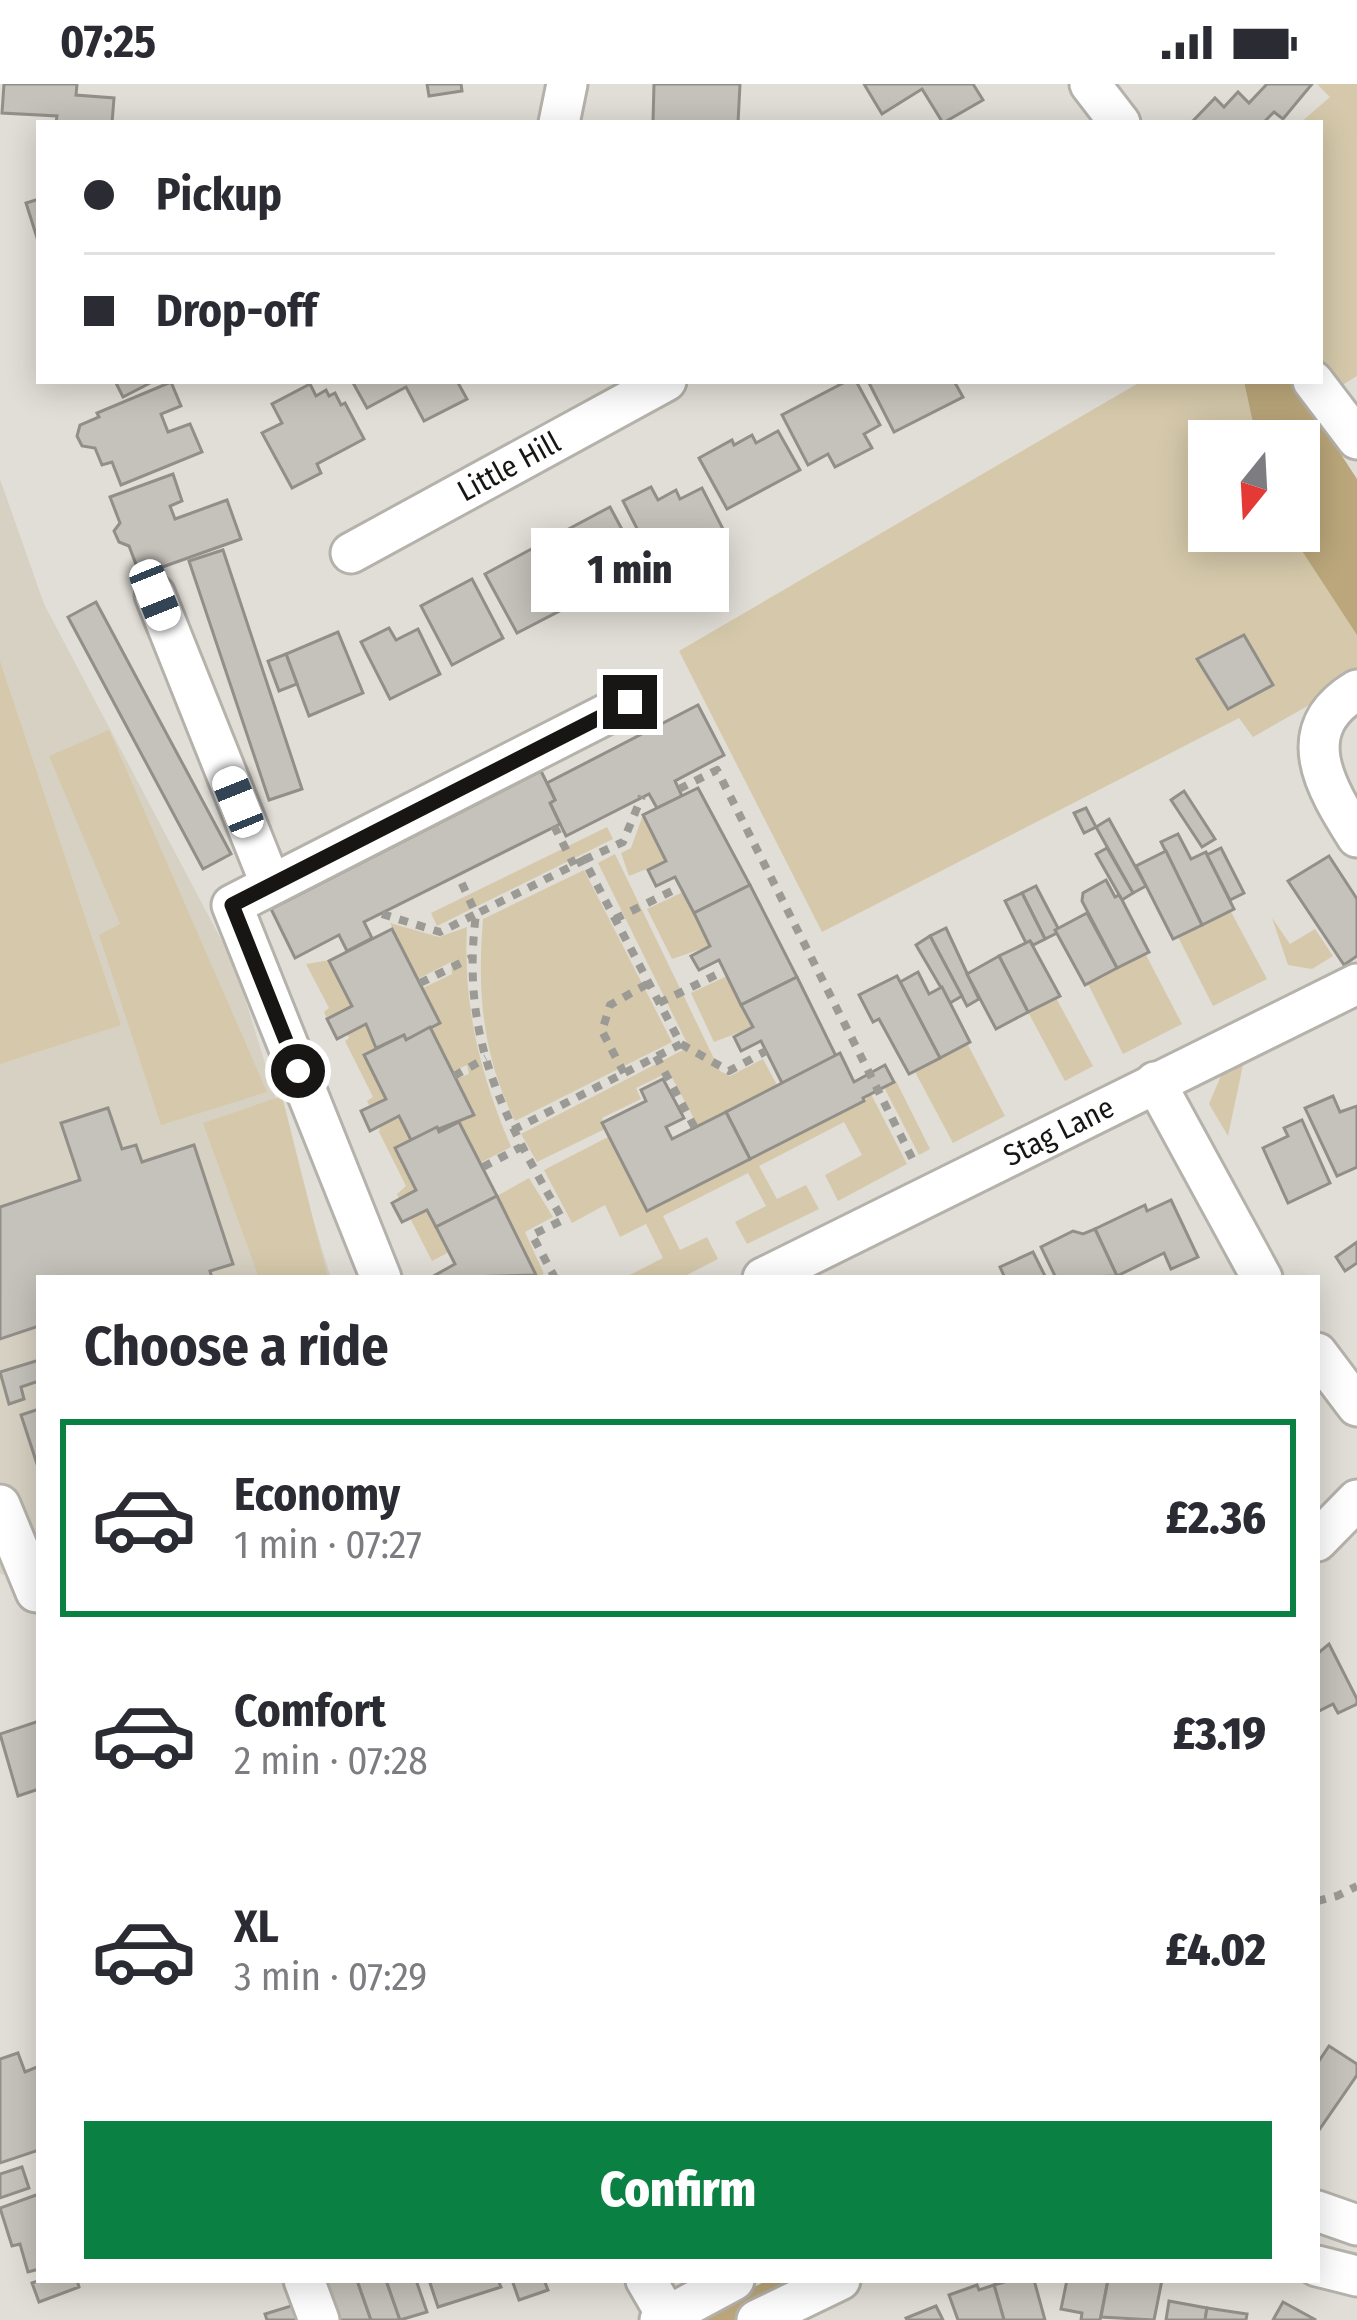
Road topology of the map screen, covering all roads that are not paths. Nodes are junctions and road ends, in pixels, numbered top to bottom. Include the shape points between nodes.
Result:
1 (567, 84) edge
2 (1090, 84) edge
3 (560, 120) edge
4 (1118, 120) edge
5 (660, 384) edge
6 (1315, 384) edge
7 (1357, 439) edge
8 (351, 553) dead end
9 (155, 595) dead end
10 (1357, 690) edge
11 (630, 702) dead end
12 (1357, 837) edge
13 (272, 885) junction
14 (1357, 984) edge
15 (1155, 1082) junction
16 (380, 1275) edge
17 (769, 1275) edge
18 (1260, 1275) edge
19 (1320, 1357) edge
20 (1357, 1406) edge
21 (1357, 1500) edge
22 (0, 1505) edge
23 (1320, 1537) edge
24 (25, 1596) edge
25 (1320, 2212) edge
26 (1357, 2225) edge
27 (1320, 2267) edge
28 (1357, 2276) edge
29 (305, 2283) edge
30 (647, 2283) edge
31 (728, 2283) edge
32 (834, 2283) edge
33 (663, 2318) edge
34 (319, 2320) edge
35 (757, 2320) edge

1 - 3 street
2 - 4 street
5 - 8 street, Little Hill
6 - 7 street
9 - 13 street
10 - 12 street via 1322,726 1318,759
11 - 13 street
13 - 16 street via 232,905
14 - 15 street, Stag Lane
15 - 17 street, Stag Lane
15 - 18 street
19 - 20 street
21 - 23 street
22 - 24 street
25 - 26 street
27 - 28 street
29 - 34 street
30 - 33 street
31 - 33 street
32 - 35 street

